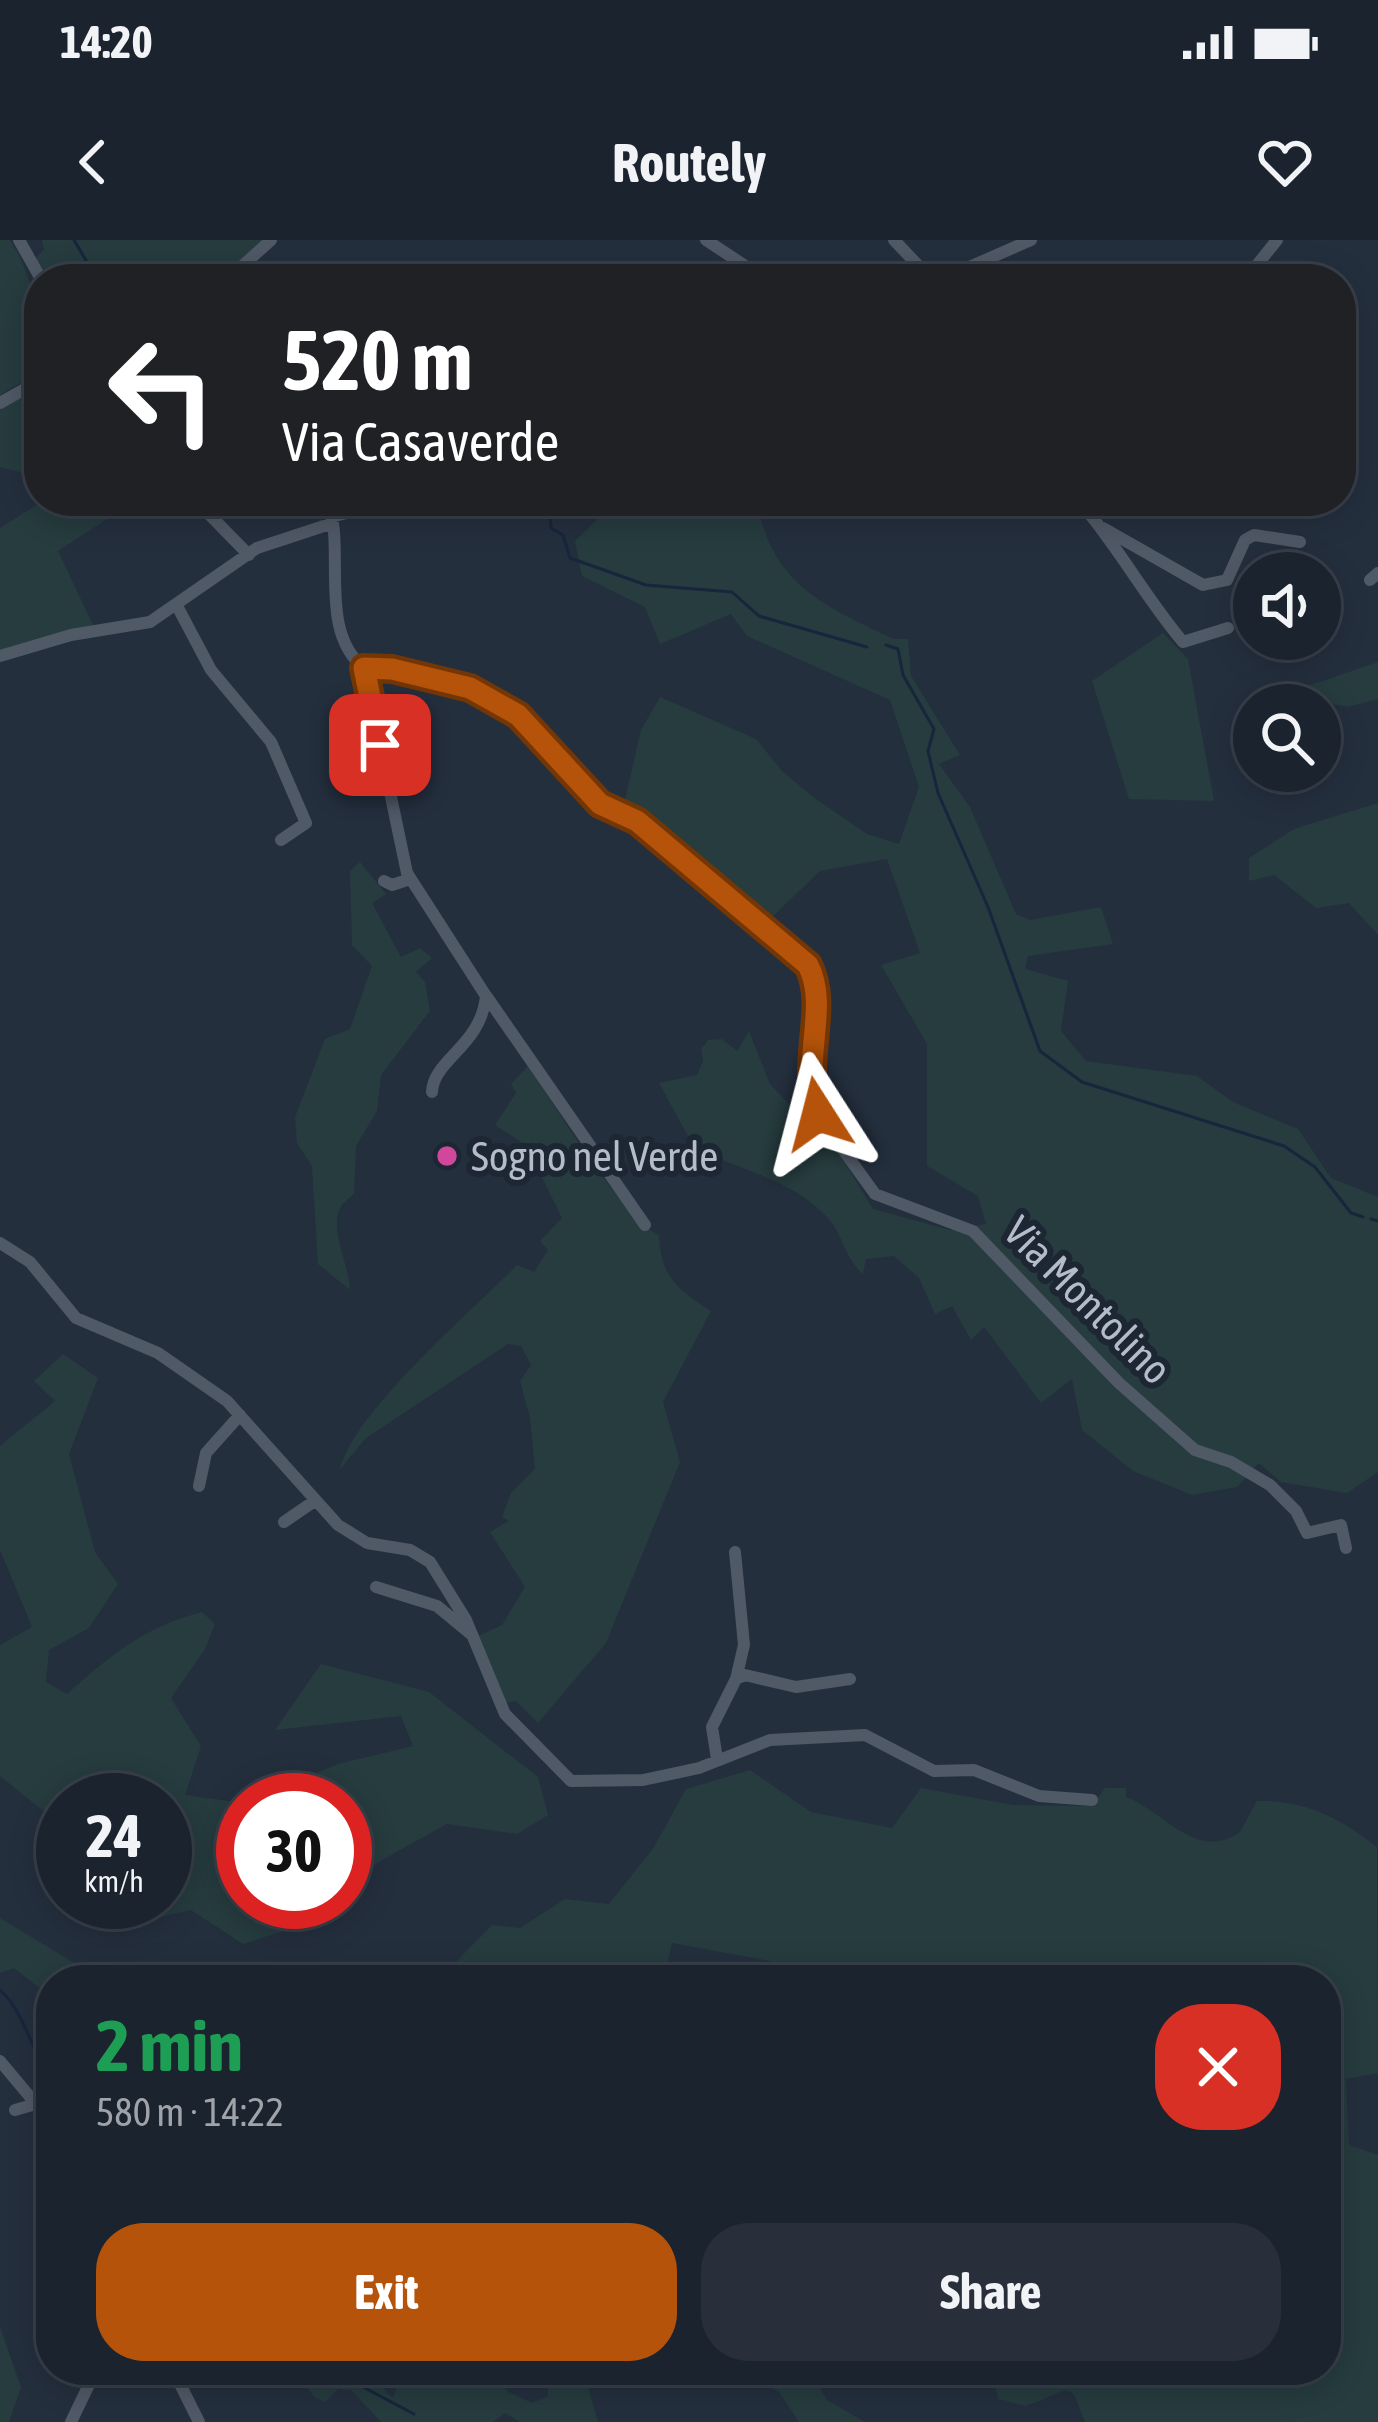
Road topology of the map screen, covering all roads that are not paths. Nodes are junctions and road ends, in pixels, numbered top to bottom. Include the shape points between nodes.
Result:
1 (271, 240) edge
2 (706, 240) edge
3 (894, 240) edge
4 (1031, 240) edge
5 (1277, 240) edge
6 (245, 264) edge
7 (742, 264) edge
8 (917, 264) edge
9 (976, 264) edge
10 (1258, 264) edge
11 (211, 516) edge
12 (330, 516) edge
13 (343, 516) edge
14 (1092, 516) edge
15 (330, 520) junction
16 (1103, 528) junction
17 (1300, 542) dead end
18 (249, 555) junction
19 (176, 604) junction
20 (1228, 628) dead end
21 (0, 656) edge
22 (364, 668) junction
23 (281, 840) dead end
24 (410, 879) junction
25 (384, 881) dead end
26 (486, 996) junction
27 (432, 1092) dead end
28 (645, 1226) dead end
29 (0, 1243) edge
30 (240, 1415) junction
31 (199, 1486) dead end
32 (313, 1502) junction
33 (284, 1522) dead end
34 (1346, 1548) dead end
35 (735, 1552) dead end
36 (376, 1587) dead end
37 (472, 1634) junction
38 (736, 1679) junction
39 (850, 1679) dead end
40 (717, 1759) junction
41 (1092, 1801) dead end
42 (0, 2061) edge
43 (36, 2104) joint
44 (15, 2110) dead end
45 (89, 2385) edge
46 (180, 2385) edge
47 (71, 2422) edge
48 (199, 2422) edge

1 - 6 street
2 - 7 street
3 - 8 street
4 - 9 street
5 - 10 street
11 - 18 street
12 - 15 street
13 - 15 street
14 - 16 street
15 - 18 street
15 - 22 street via 338,539 338,624 347,655
16 - 17 street via 1203,585 1228,580 1254,535
16 - 20 street via 1184,642
18 - 19 street
19 - 21 street via 150,622
19 - 23 street via 211,670 271,742 306,823
22 - 24 street
22 - 34 street, Via Montolino via 470,688 518,715 600,804 637,821 808,965 817,983 808,1086 818,1114 875,1194 973,1231 1195,1450 1270,1485 1307,1533 1341,1525
24 - 25 street
24 - 26 street
26 - 27 street via 479,1030 434,1077
26 - 28 street
29 - 30 street via 30,1262 76,1318 158,1353
30 - 31 street via 206,1453
30 - 32 street
32 - 33 street
32 - 37 street via 367,1543 430,1562
35 - 38 street via 744,1645
36 - 37 street via 437,1606
37 - 40 street via 505,1714 571,1781 644,1780
38 - 39 street via 796,1687
38 - 40 street via 712,1726
40 - 41 street via 770,1740 865,1735 934,1771 974,1771 1039,1796
42 - 43 street
43 - 44 street
45 - 47 street
46 - 48 street

